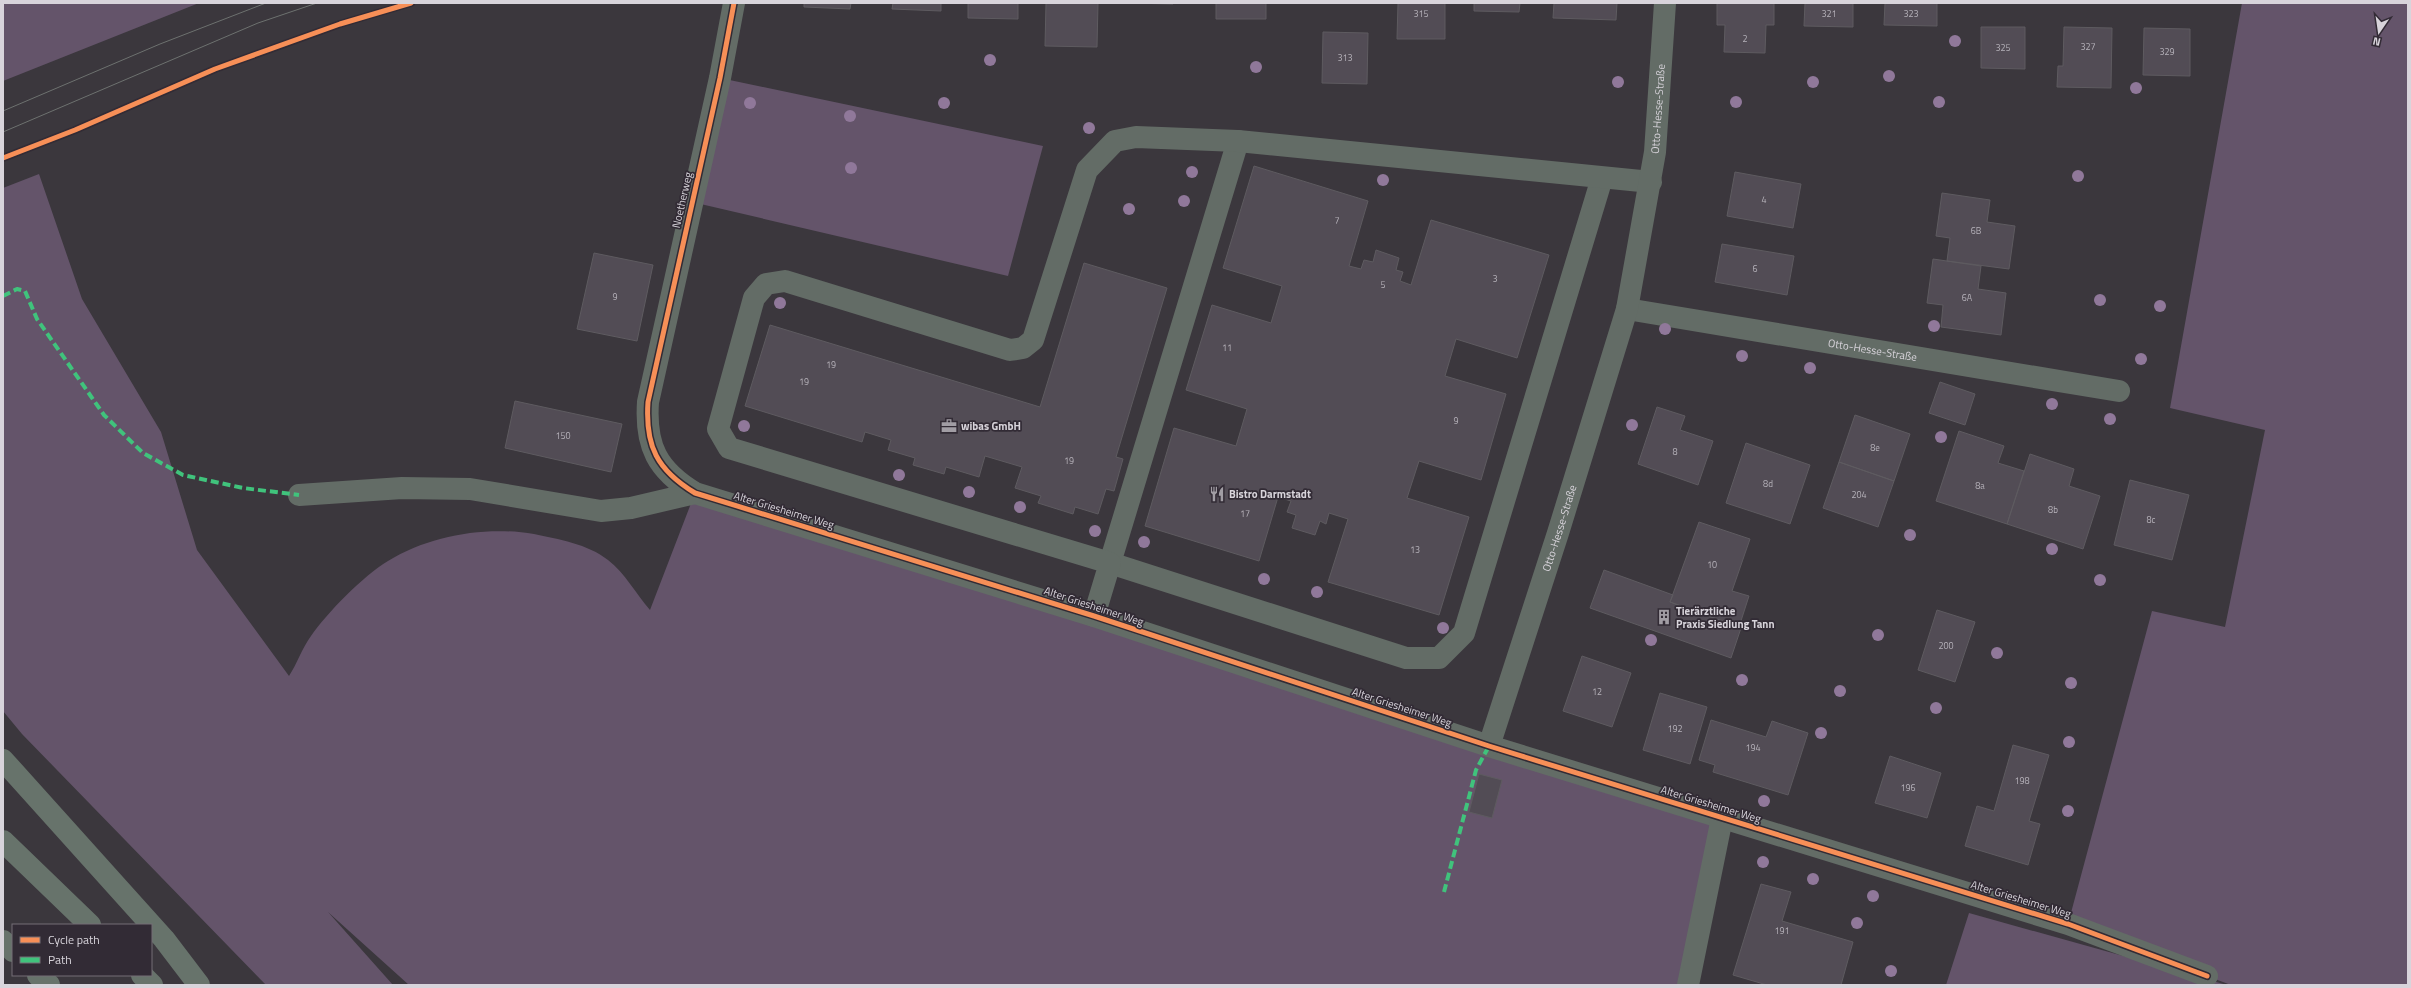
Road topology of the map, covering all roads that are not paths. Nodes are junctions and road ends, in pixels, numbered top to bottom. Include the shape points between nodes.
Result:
1 (734, 3) edge
2 (1666, 3) edge
3 (1238, 141) junction
4 (1602, 178) junction
5 (1651, 182) junction
6 (1627, 309) junction
7 (2119, 391) dead end
8 (648, 402) joint
9 (695, 493) junction
10 (299, 495) dead end
11 (1110, 564) junction
12 (1094, 616) junction
13 (1489, 746) junction
14 (3, 760) edge
15 (1722, 818) junction
16 (3, 841) edge
17 (89, 924) edge
18 (151, 924) edge
19 (152, 926) edge
20 (3, 941) edge
21 (12, 950) edge
22 (39, 976) edge
23 (143, 976) edge
24 (2207, 976) dead end
25 (49, 985) edge
26 (152, 985) edge
27 (199, 985) edge
28 (1688, 985) edge

1 - 8 street, Noetherweg via 720,78
2 - 5 street, Otto-Hesse-Straße
3 - 4 street
3 - 11 street
3 - 11 street via 1136,137 1115,141 1088,170 1033,340 1023,348 1010,350 785,281 766,284 754,298 718,429 729,448
4 - 5 street
4 - 11 street via 1464,633 1439,658 1406,658
5 - 6 street, Otto-Hesse-Straße
6 - 7 street, Otto-Hesse-Straße
6 - 13 street, Otto-Hesse-Straße
8 - 9 street, Alter Griesheimer Weg via 648,433 653,452 671,475
9 - 10 street via 631,508 601,511 470,489 402,488
9 - 12 street, Alter Griesheimer Weg
11 - 12 street
12 - 13 street, Alter Griesheimer Weg
13 - 15 street, Alter Griesheimer Weg
14 - 18 highway
15 - 24 street, Alter Griesheimer Weg via 2068,924
15 - 28 street, Alter Griesheimer Weg
16 - 17 highway
19 - 27 highway
20 - 21 highway
22 - 25 highway
23 - 26 highway

